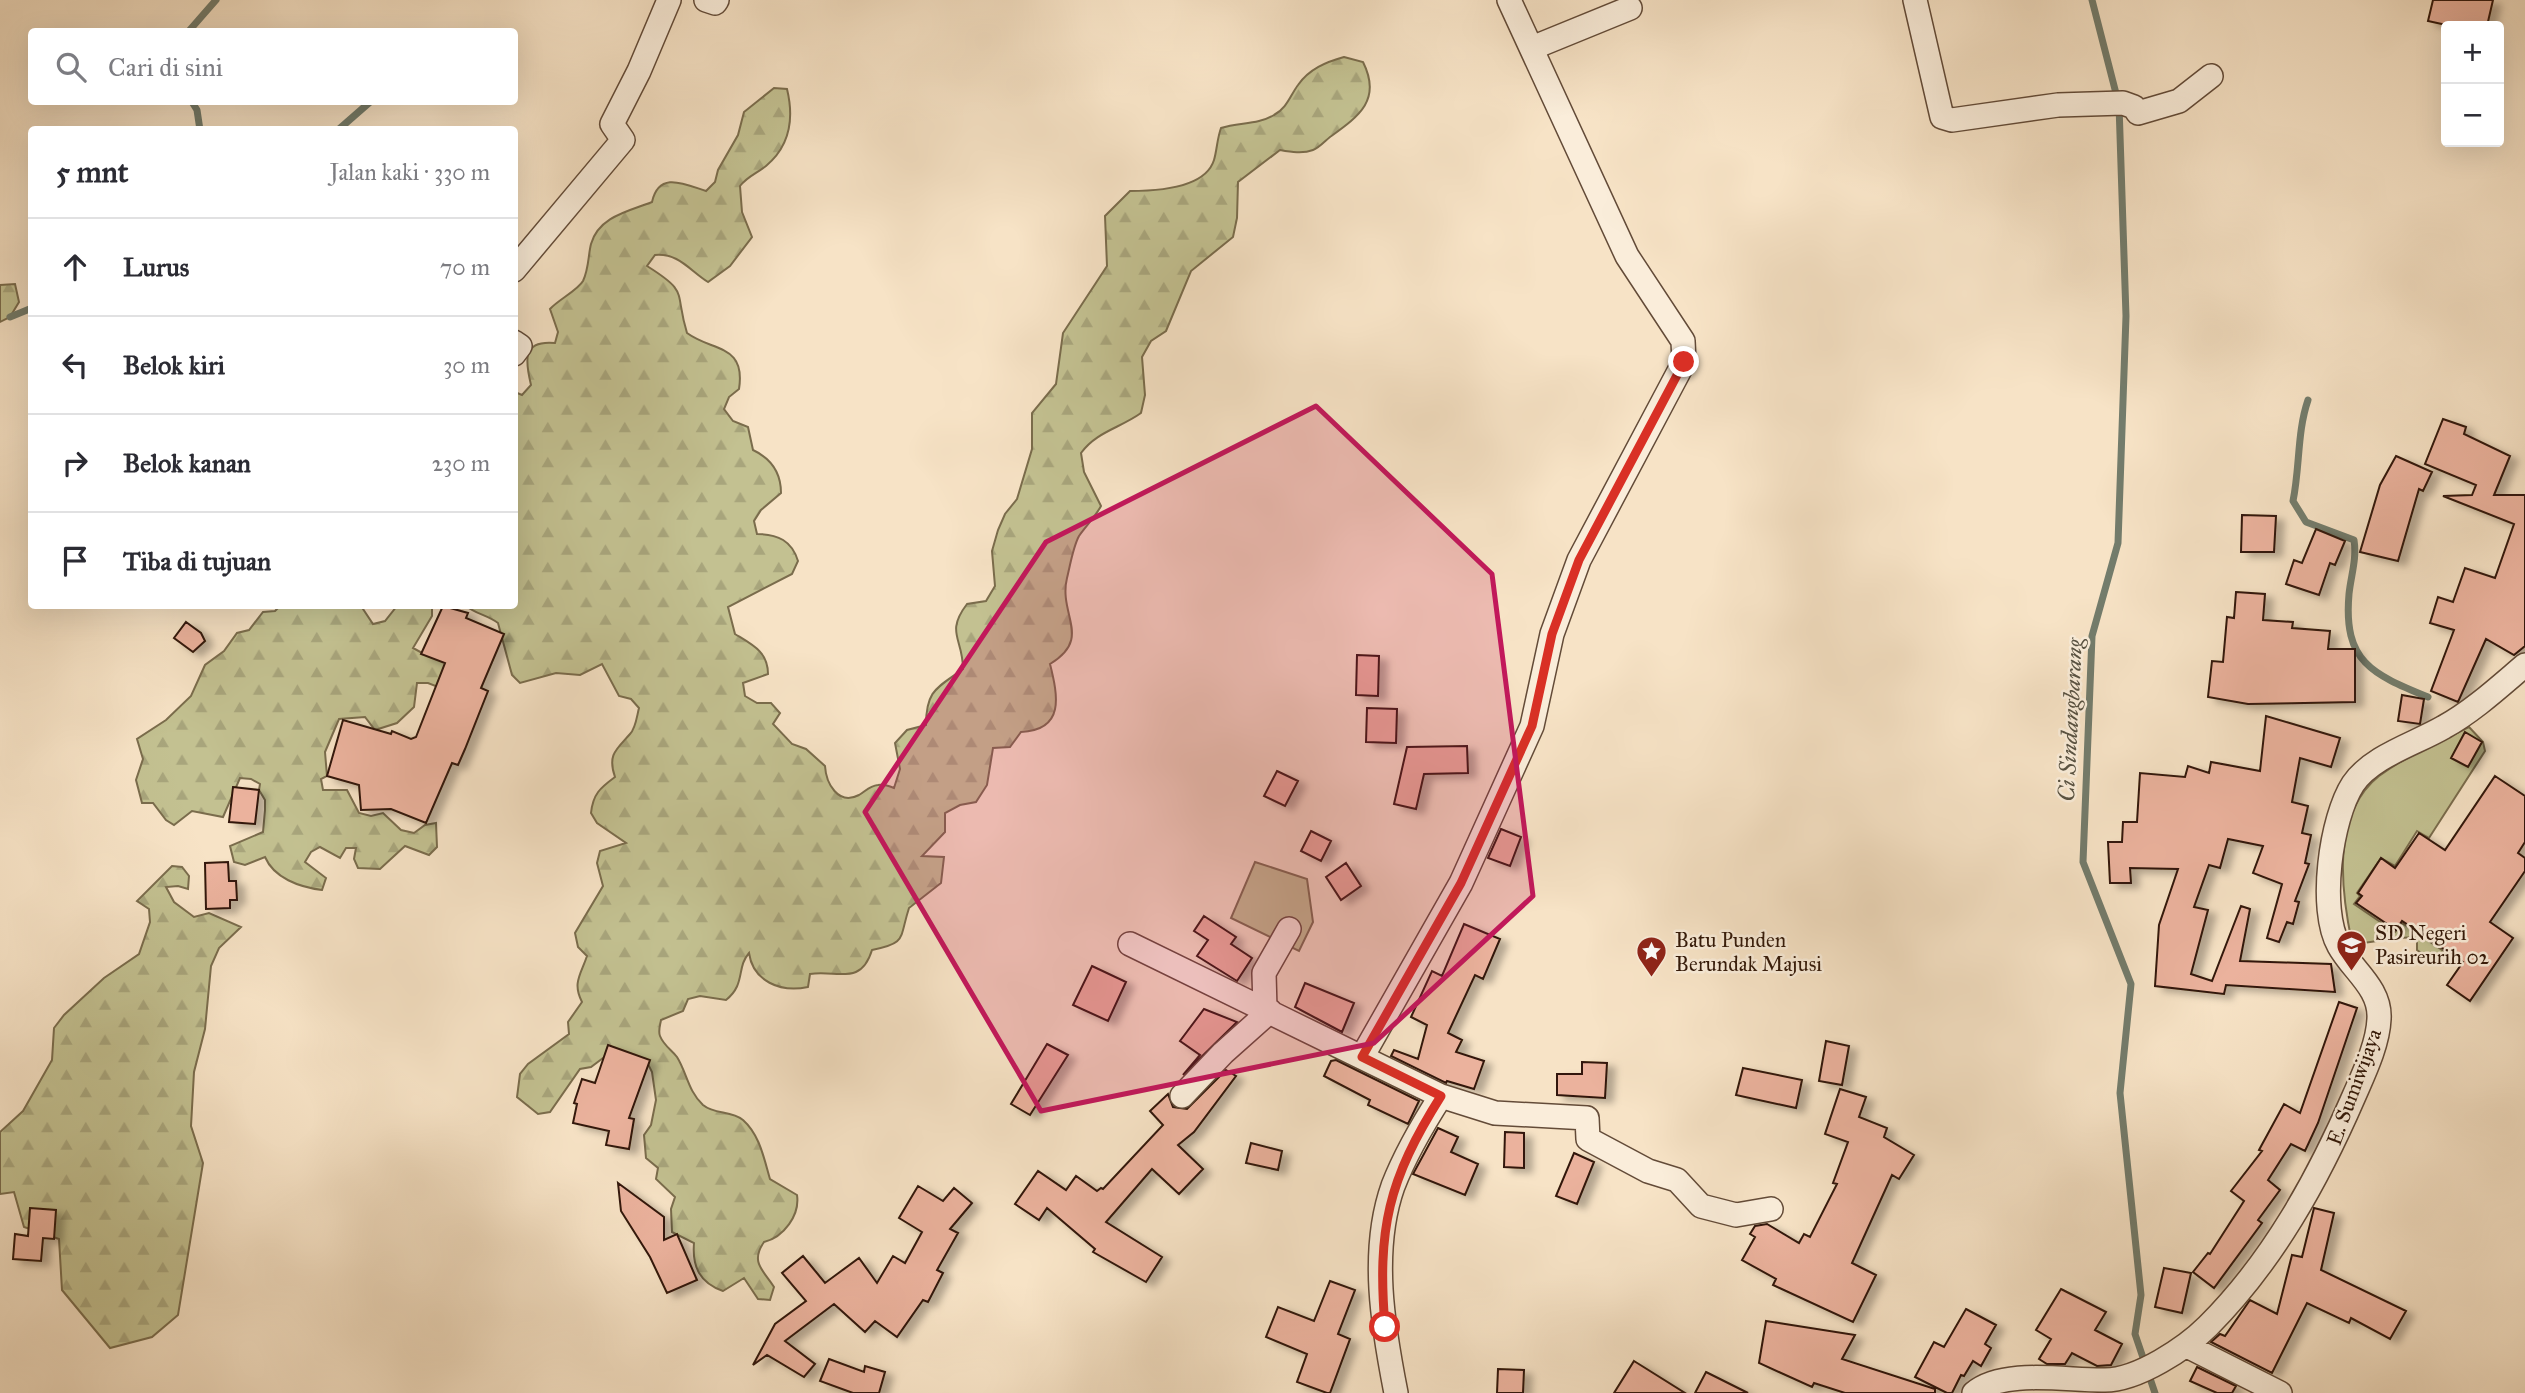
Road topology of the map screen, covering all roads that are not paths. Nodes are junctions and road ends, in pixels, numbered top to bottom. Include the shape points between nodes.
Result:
1 (669, 0) edge
2 (706, 0) edge
3 (717, 0) edge
4 (1509, 0) edge
5 (1915, 0) edge
6 (1630, 8) dead end
7 (1532, 48) junction
8 (2211, 76) dead end
9 (518, 265) edge
10 (2525, 666) edge
11 (1289, 929) dead end
12 (1130, 944) dead end
13 (1267, 1010) junction
14 (1362, 1057) junction
15 (1182, 1096) dead end
16 (1441, 1096) junction
17 (1771, 1209) dead end
18 (2181, 1349) junction
19 (1396, 1393) edge
20 (1974, 1393) edge
21 (2280, 1393) edge

1 - 9 street via 612,124 624,140
2 - 3 street
4 - 7 street
5 - 8 street via 1942,117 1960,119 2048,105 2123,103 2138,113 2170,104
6 - 7 street
7 - 14 street via 1627,256 1683,341 1684,362 1579,560 1552,634 1532,726 1461,883
10 - 18 street, E. Sumiwijaya via 2446,726 2377,762 2346,795 2334,836 2330,904 2338,944 2378,1001 2379,1020 2366,1069 2329,1155 2288,1225 2257,1270
11 - 13 street via 1264,973
12 - 13 street
13 - 14 street
13 - 15 street
14 - 16 street
16 - 17 street via 1495,1113 1587,1118 1588,1139 1648,1171 1677,1180 1701,1206 1736,1215
16 - 19 street via 1393,1186 1385,1221 1381,1271
18 - 20 street, E. Sumiwijaya via 2105,1380 2008,1379
18 - 21 street

